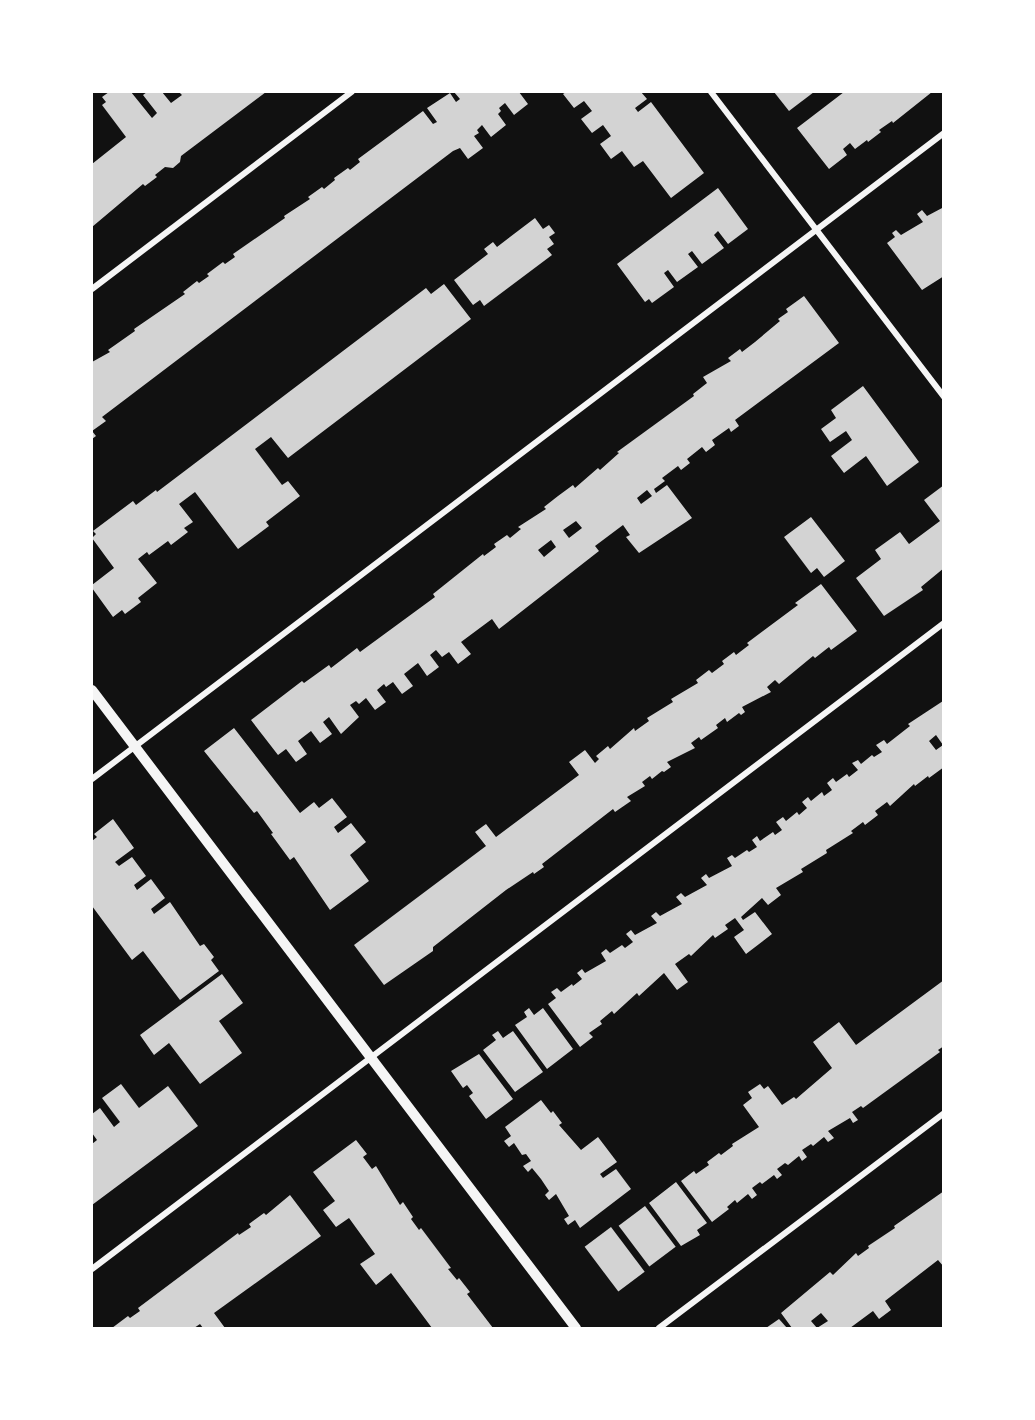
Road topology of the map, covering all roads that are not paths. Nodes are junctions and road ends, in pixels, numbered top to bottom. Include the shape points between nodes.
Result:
1 (352, 92) edge
2 (711, 92) edge
3 (944, 132) edge
4 (816, 229) junction
5 (92, 289) edge
6 (944, 397) edge
7 (944, 623) edge
8 (92, 690) edge
9 (134, 747) junction
10 (92, 779) edge
11 (370, 1058) junction
12 (944, 1113) edge
13 (92, 1269) edge
14 (576, 1329) edge
15 (659, 1329) edge

1 - 5 street
2 - 4 street
3 - 4 street
4 - 6 street
4 - 9 street
7 - 11 street
8 - 9 street
9 - 10 street
9 - 11 street
11 - 13 street
11 - 14 street
12 - 15 street

